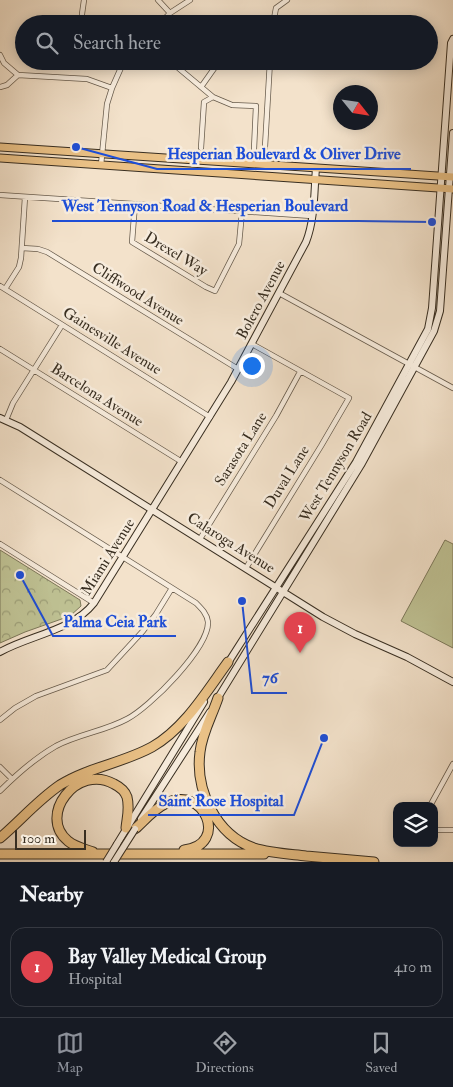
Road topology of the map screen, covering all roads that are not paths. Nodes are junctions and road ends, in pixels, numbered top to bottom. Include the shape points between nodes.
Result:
1 (84, 0) edge
2 (158, 0) edge
3 (190, 0) edge
4 (287, 0) edge
5 (170, 13) joint
6 (82, 14) dead end
7 (275, 15) edge
8 (453, 39) edge
9 (0, 55) edge
10 (120, 70) edge
11 (181, 70) edge
12 (213, 70) edge
13 (269, 70) edge
14 (18, 75) junction
15 (0, 87) edge
16 (201, 87) junction
17 (112, 88) junction
18 (212, 97) junction
19 (453, 133) edge
20 (0, 147) edge
21 (201, 148) dead end
22 (254, 149) dead end
23 (102, 154) junction
24 (0, 158) edge
25 (264, 164) junction
26 (101, 165) junction
27 (316, 168) junction
28 (442, 176) junction
29 (452, 177) edge
30 (315, 180) junction
31 (440, 188) junction
32 (451, 189) edge
33 (0, 195) edge
34 (25, 196) junction
35 (135, 204) junction
36 (242, 212) junction
37 (312, 216) junction
38 (22, 248) junction
39 (0, 286) edge
40 (5, 289) junction
41 (279, 293) junction
42 (62, 325) junction
43 (252, 344) junction
44 (0, 349) edge
45 (412, 366) junction
46 (33, 370) junction
47 (238, 370) junction
48 (300, 372) junction
49 (453, 388) edge
50 (210, 417) junction
51 (3, 419) edge
52 (182, 462) junction
53 (0, 480) edge
54 (152, 510) junction
55 (200, 539) junction
56 (0, 544) edge
57 (123, 557) junction
58 (246, 568) junction
59 (276, 586) junction
60 (172, 588) junction
61 (284, 591) junction
62 (94, 603) junction
63 (0, 652) edge
64 (228, 662) junction
65 (453, 682) edge
66 (218, 698) junction
67 (0, 720) edge
68 (453, 764) edge
69 (0, 767) edge
70 (12, 779) junction
71 (0, 791) edge
72 (432, 802) edge
73 (131, 828) junction
74 (438, 830) edge
75 (453, 830) edge
76 (0, 838) edge
77 (0, 854) edge
78 (98, 854) junction
79 (151, 854) junction
80 (287, 854) junction
81 (106, 862) edge
82 (114, 862) edge
83 (374, 862) edge

1 - 6 street
2 - 5 street
3 - 5 street
4 - 7 street via 276,8
8 - 28 main road, West Tennyson Road
9 - 14 street
10 - 17 street
11 - 16 street
12 - 16 street
13 - 25 street
14 - 15 street
14 - 17 street via 87,79
16 - 18 street
17 - 23 street
18 - 21 street via 204,102
18 - 22 street via 232,105 256,106
19 - 29 main road, West Tennyson Road
20 - 23 main road
23 - 25 main road
23 - 26 street
24 - 26 main road
25 - 27 main road
26 - 30 main road
27 - 28 main road
27 - 30 main road, Bolero Avenue
28 - 29 main road
28 - 31 main road, West Tennyson Road
29 - 32 main road, West Tennyson Road
30 - 31 main road
30 - 37 main road, Bolero Avenue
31 - 32 main road
31 - 45 main road, West Tennyson Road via 432,308 428,329
32 - 45 main road, West Tennyson Road via 440,311 434,331
33 - 34 street
34 - 35 street
34 - 38 street
35 - 36 street
35 - 36 street, Drexel Way via 132,242 215,291 240,244
36 - 37 street
37 - 41 main road, Bolero Avenue via 306,242
38 - 40 street via 19,267
38 - 47 street, Cliffwood Avenue via 47,252
39 - 40 street, Gainesville Avenue
40 - 42 street, Gainesville Avenue
41 - 43 main road, Bolero Avenue
41 - 45 street
42 - 46 street
42 - 50 street, Gainesville Avenue
43 - 47 main road, Bolero Avenue
43 - 48 street
44 - 46 street, Barcelona Avenue
45 - 49 street
45 - 59 main road, West Tennyson Road via 356,462
45 - 61 main road, West Tennyson Road via 362,465
46 - 51 street
46 - 52 street, Barcelona Avenue
47 - 50 main road, Bolero Avenue
48 - 55 street, Sarasota Lane
48 - 58 street, Duval Lane via 349,398
50 - 52 main road, Bolero Avenue
51 - 54 main road, Calaroga Avenue
52 - 54 main road, Bolero Avenue
53 - 57 street
54 - 55 main road, Calaroga Avenue
54 - 57 main road, Miami Avenue
55 - 58 main road, Calaroga Avenue
56 - 62 street
57 - 60 street
57 - 62 main road, Miami Avenue
58 - 59 main road, Calaroga Avenue
59 - 61 main road, Calaroga Avenue
59 - 64 main road, West Tennyson Road
60 - 67 street via 156,614 106,670 36,696
60 - 70 street via 196,603 208,621 201,644 189,661 139,712 56,746
61 - 65 main road, Calaroga Avenue via 339,626
61 - 66 main road, West Tennyson Road
62 - 63 main road, Miami Avenue via 72,622
64 - 73 main road, West Tennyson Road
64 - 76 highway via 172,732 152,747 60,785
66 - 73 main road, West Tennyson Road
66 - 80 highway via 200,753 201,779 209,804 214,815 238,840 256,848
68 - 72 street
69 - 70 street
70 - 71 street
73 - 78 highway via 129,806 121,788 109,781 95,779 72,788 59,808 60,829 66,840
73 - 79 highway via 160,807 177,800 195,803 205,812 209,832 201,844 190,850
73 - 81 main road, West Tennyson Road, bridge
73 - 82 main road, West Tennyson Road, bridge
74 - 75 street
77 - 78 highway
78 - 79 highway
79 - 80 highway
80 - 83 highway

